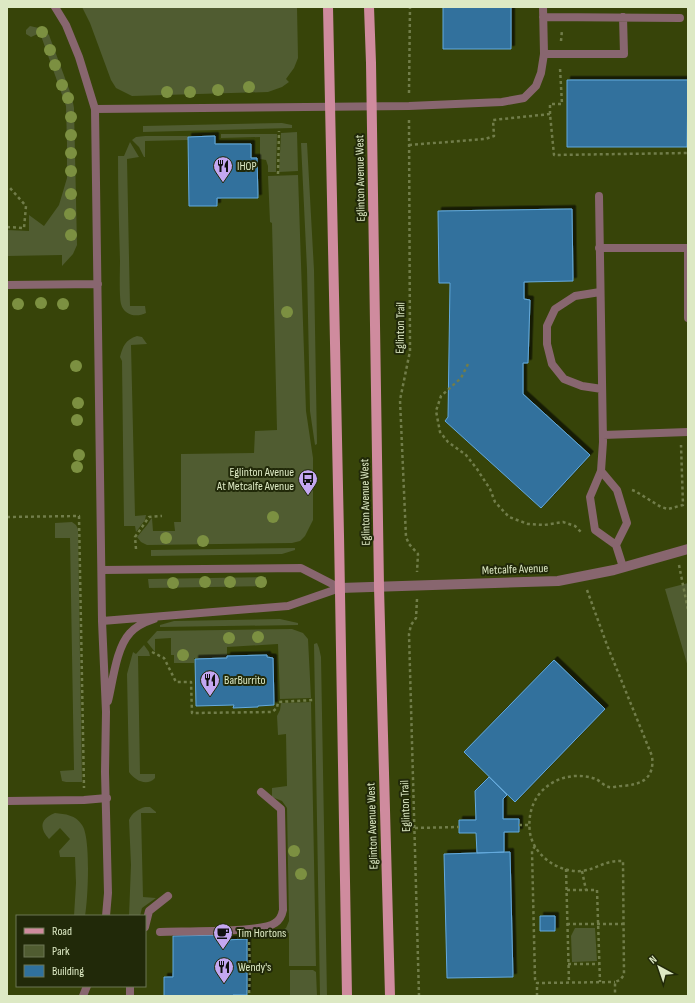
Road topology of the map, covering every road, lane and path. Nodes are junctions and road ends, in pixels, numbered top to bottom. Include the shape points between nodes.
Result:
1 (55, 7) edge
2 (328, 7) edge
3 (369, 7) edge
4 (410, 7) edge
5 (543, 7) edge
6 (543, 17) junction
7 (623, 17) junction
8 (680, 18) dead end
9 (544, 54) junction
10 (410, 87) dead end
11 (372, 106) junction
12 (331, 107) junction
13 (94, 110) junction
14 (409, 122) dead end
15 (279, 131) dead end
16 (409, 145) junction
17 (688, 153) edge
18 (278, 174) dead end
19 (10, 188) dead end
20 (599, 196) dead end
21 (7, 227) edge
22 (600, 248) junction
23 (98, 284) junction
24 (7, 285) edge
25 (600, 292) junction
26 (688, 318) edge
27 (468, 364) dead end
28 (602, 389) junction
29 (684, 432) edge
30 (603, 435) junction
31 (601, 471) junction
32 (617, 490) junction
33 (162, 516) dead end
34 (7, 518) edge
35 (584, 536) dead end
36 (616, 545) junction
37 (136, 549) dead end
38 (688, 550) edge
39 (677, 553) junction
40 (418, 554) dead end
41 (623, 567) junction
42 (102, 570) junction
43 (582, 577) junction
44 (379, 587) junction
45 (340, 588) junction
46 (688, 610) edge
47 (164, 616) junction
48 (416, 618) dead end
49 (102, 621) junction
50 (152, 652) dead end
51 (313, 700) dead end
52 (106, 712) junction
53 (261, 792) dead end
54 (107, 798) junction
55 (84, 800) junction
56 (7, 801) edge
57 (519, 825) dead end
58 (529, 825) junction
59 (459, 827) dead end
60 (414, 828) junction
61 (535, 846) junction
62 (566, 870) junction
63 (582, 871) junction
64 (567, 890) junction
65 (586, 890) junction
66 (168, 896) dead end
67 (106, 915) edge
68 (146, 923) edge
69 (567, 924) junction
70 (598, 924) junction
71 (623, 924) junction
72 (160, 932) dead end
73 (249, 938) dead end
74 (568, 964) junction
75 (599, 964) junction
76 (600, 982) junction
77 (615, 982) junction
78 (536, 983) junction
79 (569, 983) junction
80 (88, 987) edge
81 (83, 996) edge
82 (249, 996) edge
83 (347, 996) edge
84 (390, 996) edge
85 (419, 996) edge
86 (537, 996) edge
87 (615, 996) edge

1 - 13 lane via 66,25
2 - 12 main road
3 - 11 main road, Eglinton Avenue West
4 - 10 path
5 - 6 lane
6 - 7 lane
6 - 9 lane
7 - 8 lane
7 - 9 lane via 624,54
9 - 11 lane via 542,73 536,86 524,98 502,102
11 - 12 lane
11 - 44 main road, Eglinton Avenue West
12 - 13 lane
12 - 45 main road
13 - 23 lane
14 - 16 path, Eglinton Trail
15 - 18 path
16 - 17 path via 485,139 494,136 493,120 550,114 554,155
16 - 40 path, Eglinton Trail via 410,351 400,400 406,537
19 - 21 path via 26,206 24,228
20 - 22 lane
22 - 25 lane
22 - 26 lane via 688,248
23 - 24 lane
23 - 42 lane
25 - 28 lane
25 - 28 lane via 575,296 555,309 547,326 547,344 552,364 564,379 582,386
27 - 35 path via 462,378 441,396 436,411 440,432 448,442 466,455 490,489 495,502 509,517 528,524 563,522 575,526
28 - 30 lane
29 - 30 lane
29 - 32 path via 684,505 668,510 635,491
30 - 31 lane
31 - 32 lane
31 - 36 lane via 590,497 595,530
32 - 36 lane via 627,523
33 - 37 path via 149,517 135,537
34 - 55 path via 79,516
36 - 41 lane
38 - 39 street, Metcalfe Avenue
39 - 41 street, Metcalfe Avenue
39 - 46 path
41 - 43 street, Metcalfe Avenue
42 - 45 lane via 300,568
42 - 49 lane
43 - 44 street, Metcalfe Avenue via 558,581
43 - 58 path via 652,756 652,769 643,781 628,786 608,787 589,777 578,775 556,780 539,794 530,814
44 - 45 street, Metcalfe Avenue
44 - 84 main road, Eglinton Avenue West
45 - 47 lane via 288,606
45 - 83 main road
47 - 49 lane
47 - 52 lane via 138,626 129,633 122,644
48 - 60 path, Eglinton Trail via 409,634
49 - 52 lane
50 - 51 path via 164,658 176,682 191,682 192,713 272,712 277,708 278,702
52 - 54 lane
53 - 72 lane via 281,810 284,910 280,918 275,924 251,929
54 - 55 lane
54 - 67 lane
55 - 56 lane
57 - 58 path
58 - 61 path
59 - 60 path
60 - 85 path, Eglinton Trail
61 - 62 path via 550,863
61 - 78 path via 532,851
62 - 63 path
62 - 64 path
63 - 65 path
63 - 71 path via 613,860 623,861
64 - 65 path
64 - 69 path
65 - 70 path via 597,890
66 - 68 lane via 149,911
69 - 70 path
69 - 74 path
70 - 71 path
70 - 75 path
71 - 77 path via 624,975
73 - 82 path
74 - 75 path
74 - 79 path
75 - 76 path
76 - 77 path
76 - 79 path
77 - 87 path
78 - 79 path
78 - 86 path
80 - 81 lane

